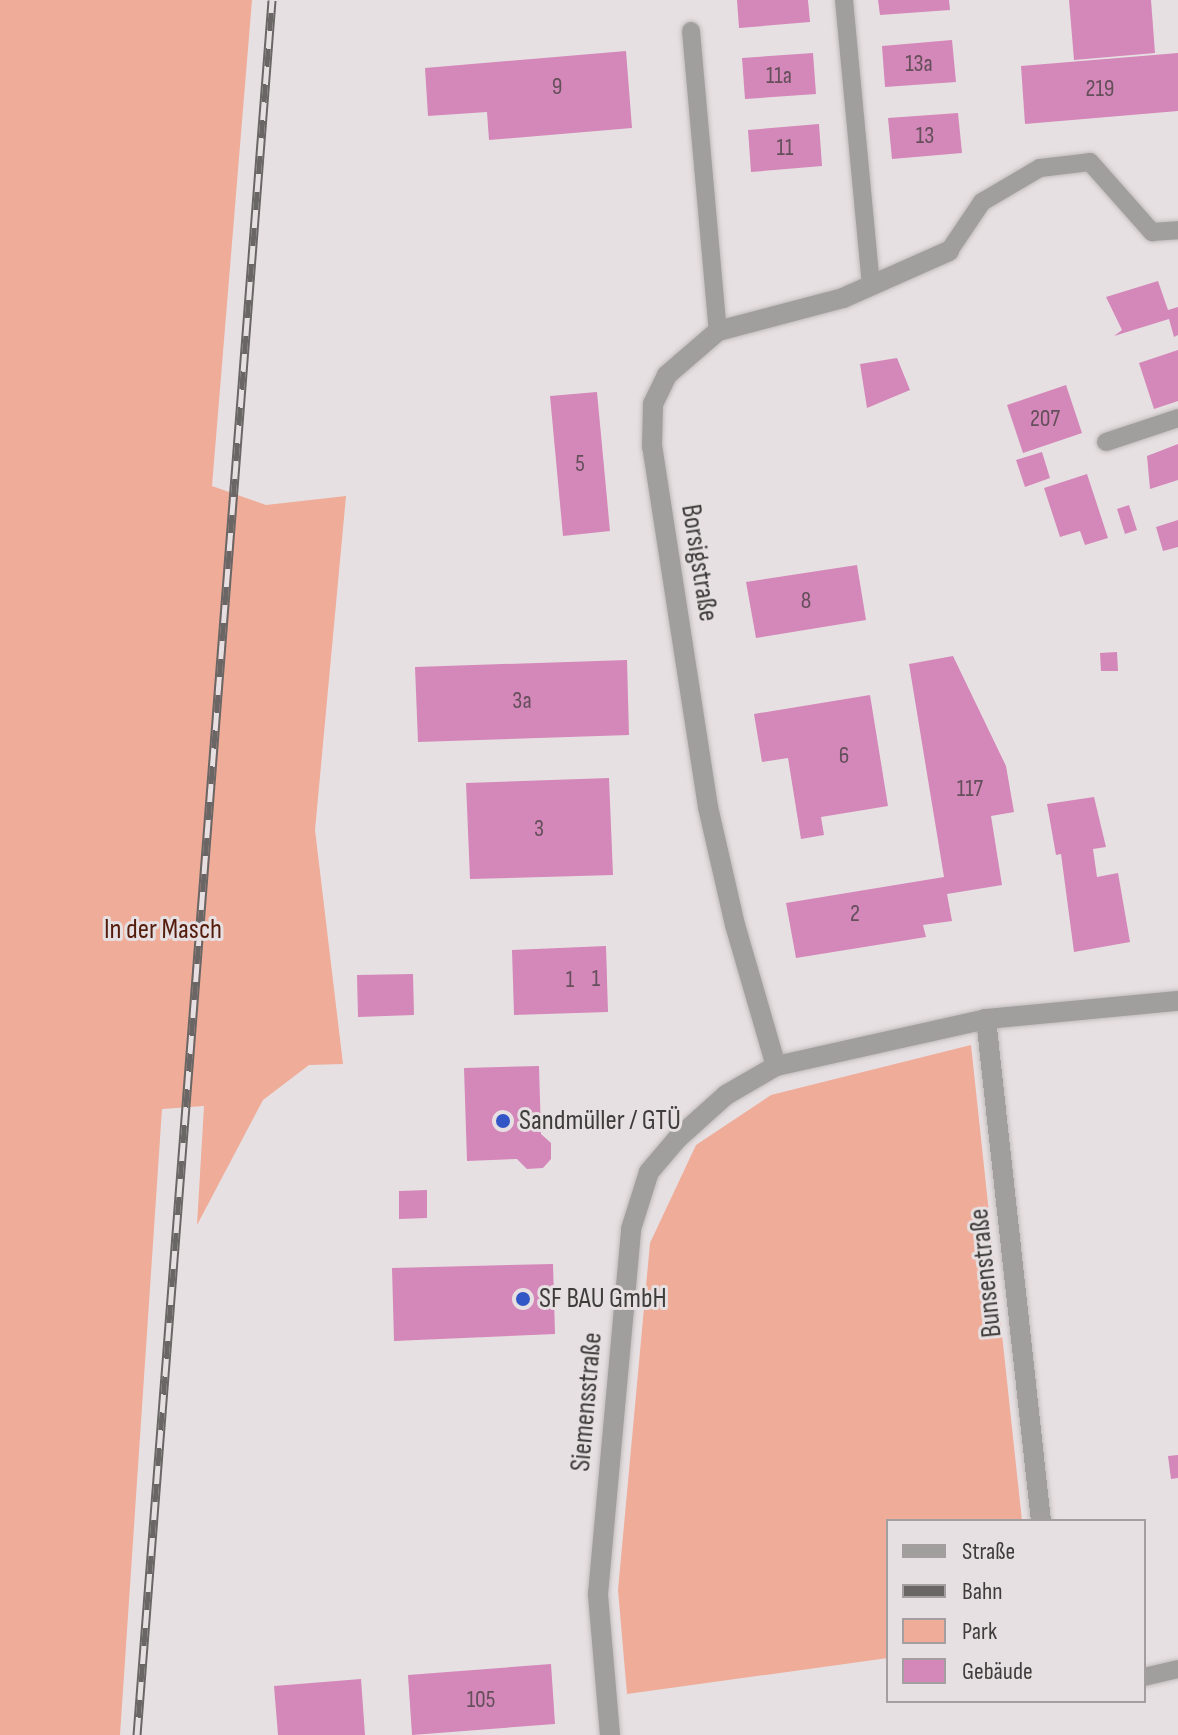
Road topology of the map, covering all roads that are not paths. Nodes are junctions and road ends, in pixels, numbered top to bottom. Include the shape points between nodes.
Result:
1 (844, 0) edge
2 (691, 31) dead end
3 (1178, 230) edge
4 (949, 251) joint
5 (871, 286) junction
6 (718, 331) junction
7 (1178, 418) edge
8 (1106, 442) dead end
9 (1178, 1001) edge
10 (986, 1019) junction
11 (776, 1066) junction
12 (1041, 1519) edge
13 (1178, 1669) edge
14 (1146, 1677) edge
15 (610, 1735) edge

1 - 5 lane
2 - 6 lane
3 - 4 lane via 1152,232 1090,162 1040,168 982,202
4 - 5 street, Borsigstraße
5 - 6 street, Borsigstraße
6 - 11 street, Borsigstraße via 667,375 653,404 652,446 708,807
7 - 8 lane
9 - 10 street, Siemensstraße
10 - 11 street, Siemensstraße
10 - 12 street, Bunsenstraße
11 - 15 street, Siemensstraße via 726,1095 677,1139 649,1172 631,1229 598,1594
13 - 14 lane

